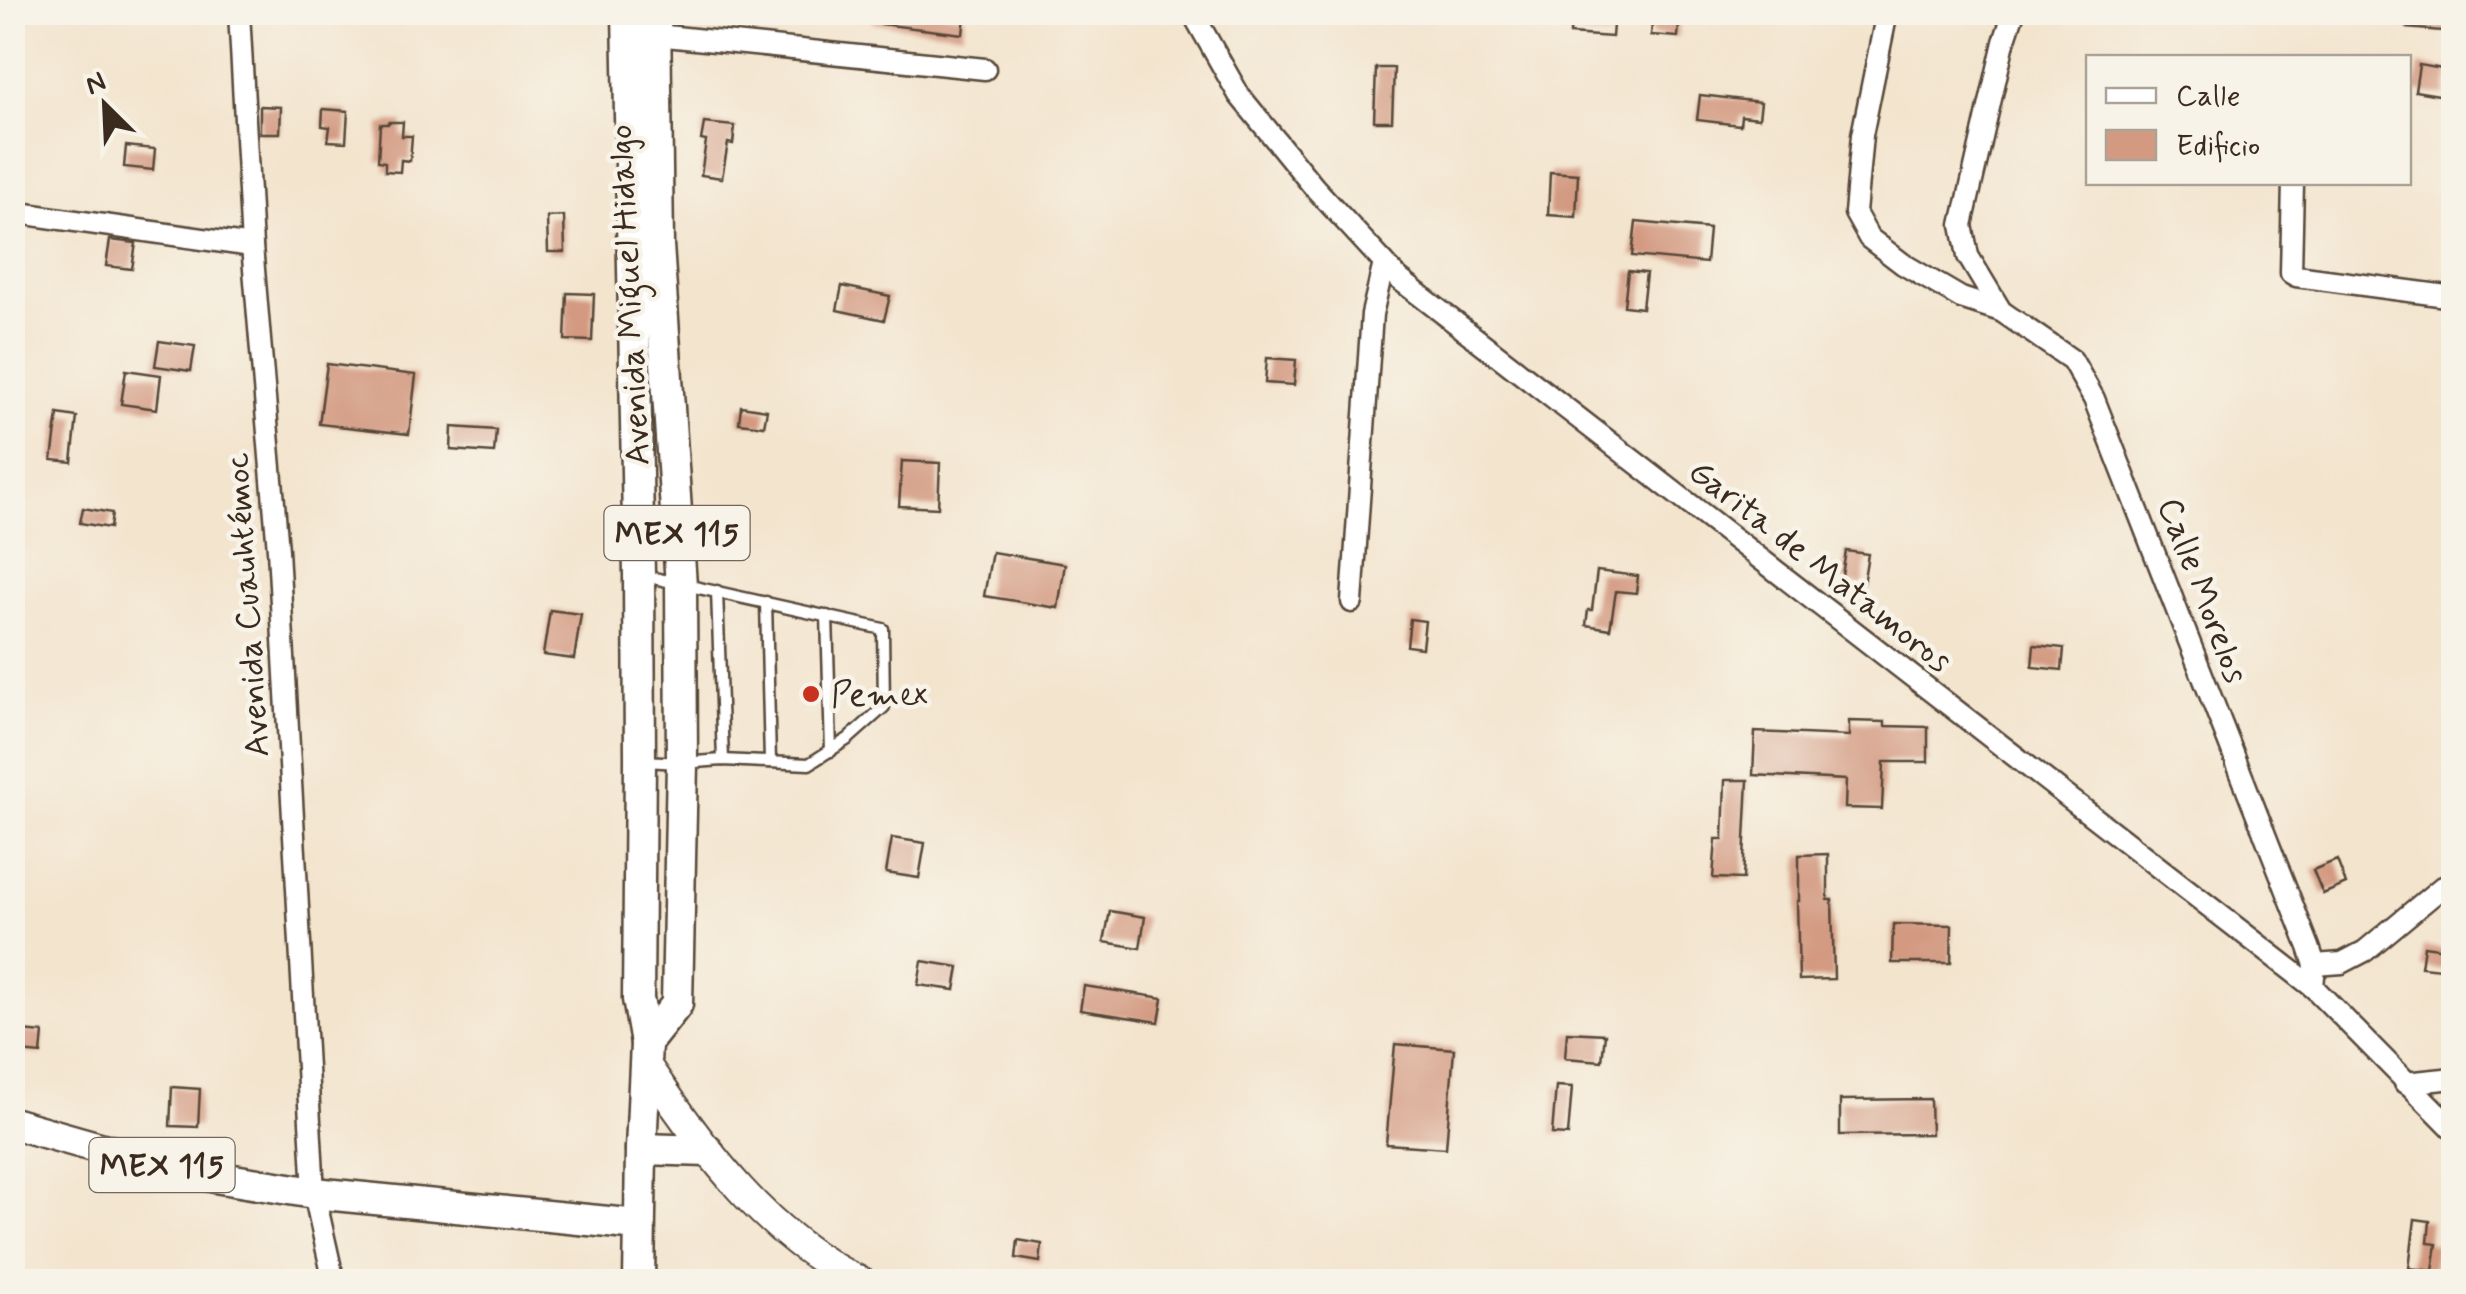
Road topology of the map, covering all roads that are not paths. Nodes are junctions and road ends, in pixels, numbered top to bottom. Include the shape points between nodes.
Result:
1 (239, 12) edge
2 (628, 12) edge
3 (1192, 12) edge
4 (2014, 12) edge
5 (1886, 22) dead end
6 (656, 24) edge
7 (985, 69) dead end
8 (2293, 185) edge
9 (12, 212) edge
10 (645, 245) junction
11 (252, 246) junction
12 (1384, 263) junction
13 (2454, 297) edge
14 (1995, 302) junction
15 (639, 575) junction
16 (681, 585) junction
17 (717, 591) junction
18 (766, 602) junction
19 (1352, 602) dead end
20 (826, 616) junction
21 (831, 750) junction
22 (722, 760) junction
23 (640, 761) junction
24 (770, 762) junction
25 (682, 763) junction
26 (2454, 882) edge
27 (2315, 965) junction
28 (2312, 987) junction
29 (646, 1055) junction
30 (2454, 1078) edge
31 (2405, 1083) junction
32 (12, 1123) edge
33 (2454, 1130) edge
34 (641, 1150) junction
35 (708, 1151) junction
36 (314, 1193) junction
37 (639, 1225) junction
38 (334, 1282) edge
39 (638, 1282) edge
40 (862, 1282) edge

1 - 11 street, Avenida Cuauhtémoc
2 - 10 main road, Avenida Miguel Hidalgo / MEX 115
3 - 12 street, Garita de Matamoros via 1240,95
4 - 14 street, Calle Morelos via 1962,225 1968,256
5 - 14 street via 1862,135 1855,212 1869,238 1903,264 1961,298
6 - 7 street
6 - 10 main road, Avenida Miguel Hidalgo / MEX 115
8 - 13 street via 2290,273
9 - 11 street
10 - 15 main road, Avenida Miguel Hidalgo / MEX 115
10 - 16 main road, Avenida Miguel Hidalgo / MEX 115
11 - 36 street, Avenida Cuauhtémoc via 278,550
12 - 19 street via 1372,314
12 - 28 street, Garita de Matamoros
14 - 27 street, Calle Morelos via 2072,360 2094,399
15 - 16 lane
15 - 23 main road, Avenida Miguel Hidalgo / MEX 115
16 - 17 lane
16 - 25 main road, Avenida Miguel Hidalgo / MEX 115
17 - 18 lane
17 - 22 lane
18 - 20 lane
18 - 24 lane
20 - 21 lane
20 - 21 lane via 883,629 884,707
21 - 24 lane via 809,764
22 - 24 lane
22 - 25 lane
23 - 25 lane
23 - 29 main road, Avenida Miguel Hidalgo / MEX 115 via 638,999
25 - 29 main road, Avenida Miguel Hidalgo / MEX 115 via 677,1004
26 - 27 street via 2364,951 2342,963
27 - 28 street, Calle Morelos
28 - 31 street, Garita de Matamoros
29 - 34 main road, Avenida Miguel Hidalgo / MEX 115
29 - 35 main road, MEX 115
30 - 31 street
31 - 33 street, Garita de Matamoros
32 - 36 main road, MEX 115 via 215,1178
34 - 35 main road
34 - 37 main road, Avenida Miguel Hidalgo / MEX 115
35 - 40 main road, MEX 115 via 776,1224
36 - 37 main road, MEX 115
36 - 38 street, Avenida Cuauhtémoc
37 - 39 main road, MEX 115

